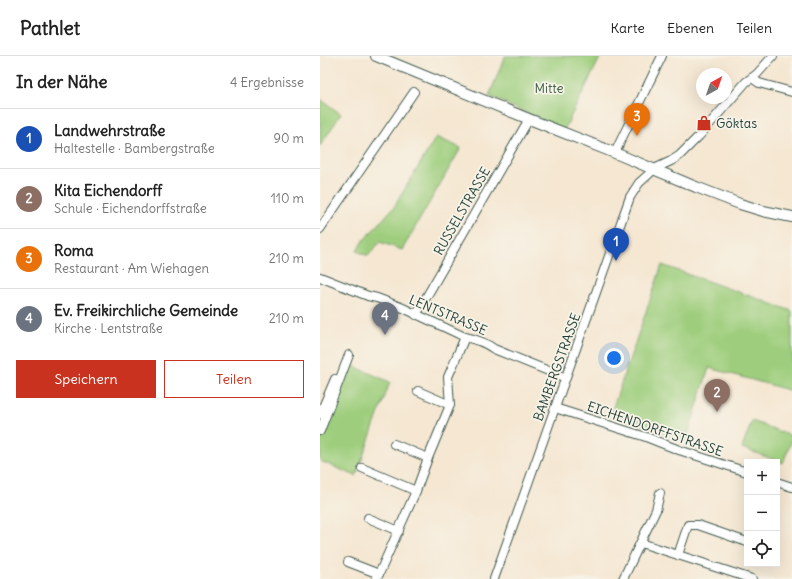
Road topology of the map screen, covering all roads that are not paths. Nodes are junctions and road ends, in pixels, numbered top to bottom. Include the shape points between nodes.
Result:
1 (376, 56) edge
2 (662, 56) edge
3 (773, 56) edge
4 (752, 78) junction
5 (414, 92) dead end
6 (792, 92) edge
7 (529, 119) junction
8 (616, 153) junction
9 (654, 169) junction
10 (792, 217) edge
11 (320, 229) edge
12 (320, 277) edge
13 (416, 315) junction
14 (465, 337) junction
15 (349, 355) dead end
16 (343, 372) junction
17 (566, 378) junction
18 (418, 391) dead end
19 (450, 405) junction
20 (555, 408) junction
21 (320, 414) edge
22 (320, 431) edge
23 (394, 444) dead end
24 (428, 458) junction
25 (362, 468) dead end
26 (744, 471) edge
27 (780, 483) edge
28 (792, 487) edge
29 (416, 491) junction
30 (660, 493) dead end
31 (368, 518) dead end
32 (399, 531) junction
33 (744, 541) edge
34 (640, 543) junction
35 (678, 555) junction
36 (348, 562) dead end
37 (378, 577) edge
38 (494, 579) edge
39 (623, 579) edge
40 (752, 579) edge

1 - 7 main road
2 - 8 street
3 - 4 street, BAMBERGSTRASSE
4 - 6 street via 759,83
4 - 9 street, BAMBERGSTRASSE via 678,156
5 - 11 street
7 - 8 main road
7 - 13 street, RUSSELSTRASSE
8 - 9 main road
9 - 10 main road via 740,204
9 - 17 street, BAMBERGSTRASSE via 639,182 630,197
12 - 13 street, LENTSTRASSE
13 - 14 street, LENTSTRASSE
14 - 17 street, LENTSTRASSE
14 - 19 street via 448,377
15 - 16 street
16 - 21 street via 337,375
16 - 22 street
17 - 20 street, BAMBERGSTRASSE
18 - 19 street
19 - 24 street
20 - 26 street, EICHENDORFFSTRASSE
20 - 38 street, BAMBERGSTRASSE
23 - 24 street
24 - 29 street
25 - 29 street
27 - 28 street
29 - 32 street
30 - 34 street via 656,510
31 - 32 street
32 - 37 street
33 - 35 street via 698,525 688,525
34 - 35 street
34 - 39 street
35 - 40 street
36 - 37 street

